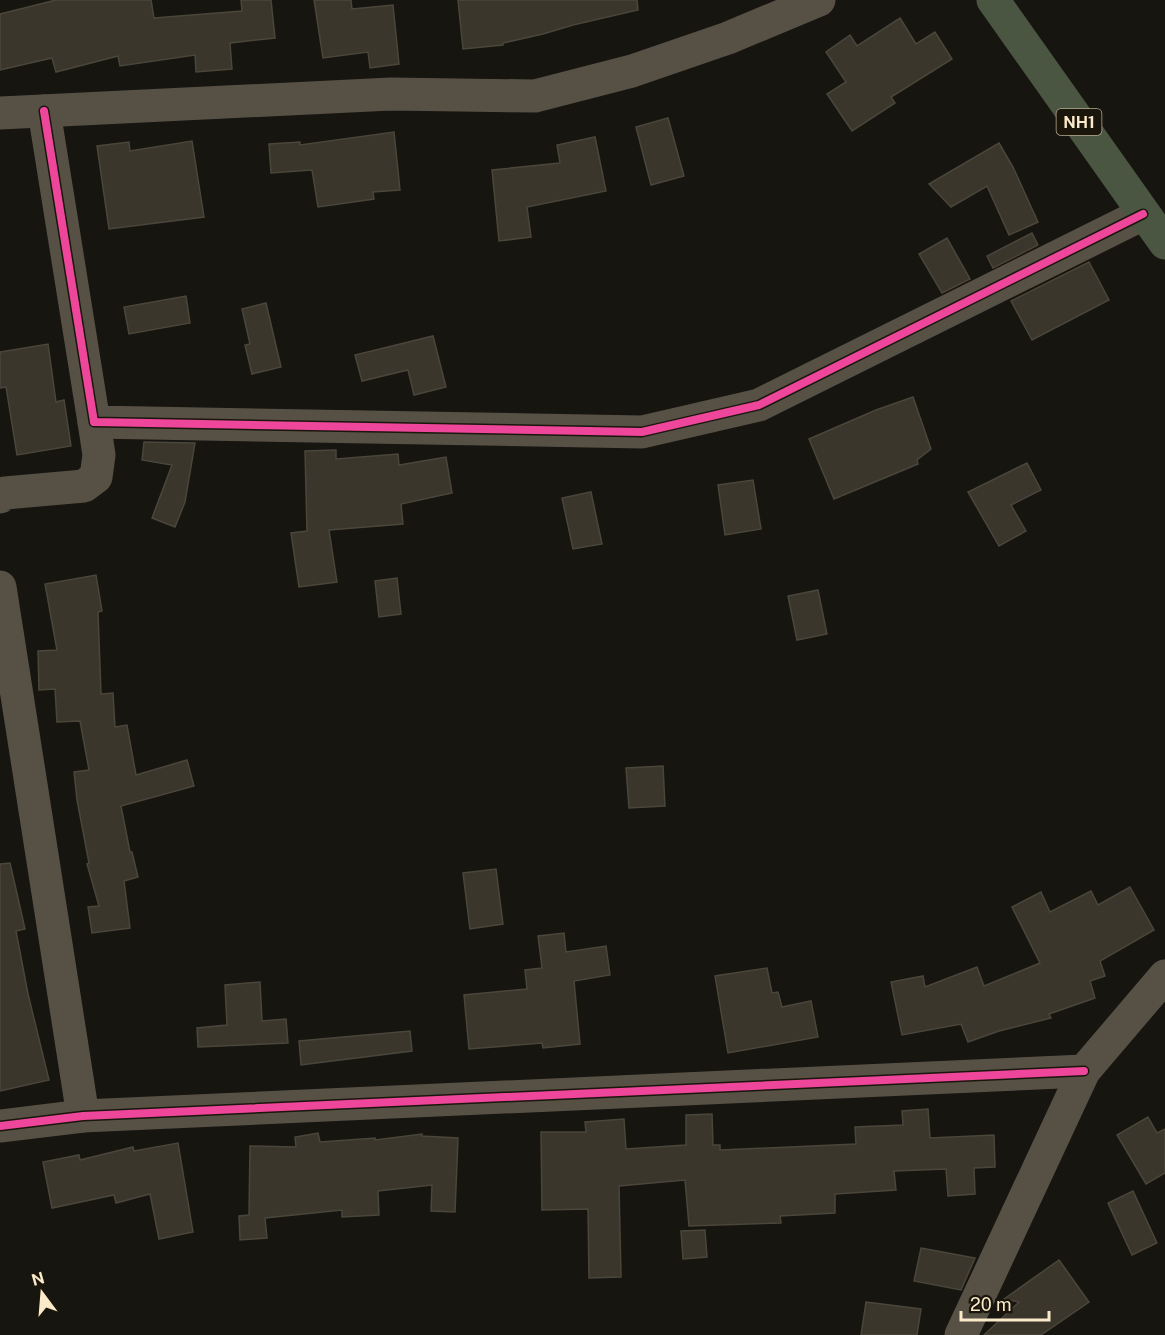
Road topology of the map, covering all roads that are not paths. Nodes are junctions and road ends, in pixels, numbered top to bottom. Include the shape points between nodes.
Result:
1 (819, 0) edge
2 (993, 0) edge
3 (44, 111) junction
4 (0, 113) edge
5 (1143, 214) junction
6 (1165, 243) edge
7 (94, 422) junction
8 (0, 497) edge
9 (0, 587) edge
10 (1165, 976) edge
11 (1084, 1071) junction
12 (83, 1116) junction
13 (0, 1126) edge
14 (961, 1335) edge

1 - 3 street via 728,38 632,71 535,96 391,94
2 - 5 highway, NH1
3 - 4 street
3 - 7 street
5 - 6 highway, NH1
5 - 7 street via 759,405 642,432
7 - 8 street via 99,455 96,477 84,486 5,493
9 - 12 street
10 - 11 street
11 - 12 street
11 - 14 street
12 - 13 street

